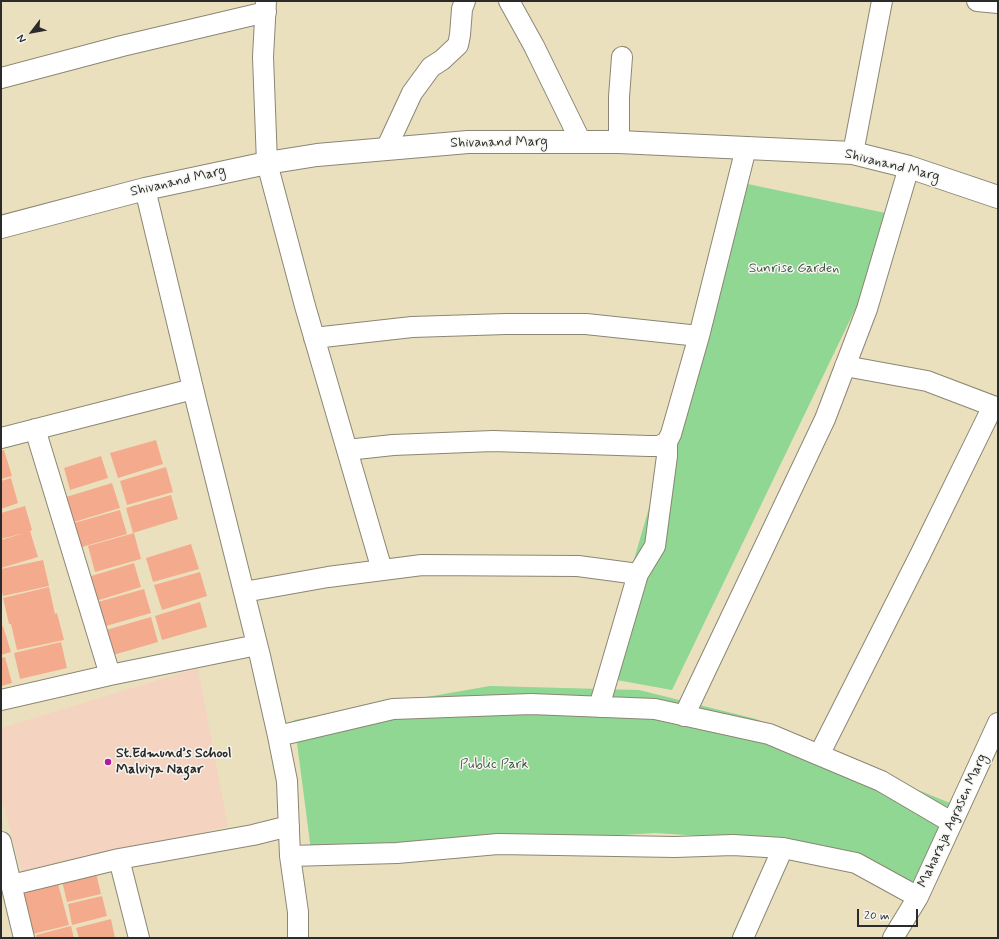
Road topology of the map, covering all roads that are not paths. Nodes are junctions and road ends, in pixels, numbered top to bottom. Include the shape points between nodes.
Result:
1 (465, 1) edge
2 (509, 1) edge
3 (882, 1) edge
4 (977, 1) edge
5 (998, 3) edge
6 (266, 6) edge
7 (622, 57) dead end
8 (1, 78) edge
9 (581, 142) junction
10 (619, 142) junction
11 (746, 148) junction
12 (386, 149) junction
13 (853, 153) junction
14 (267, 163) junction
15 (909, 167) junction
16 (145, 189) junction
17 (998, 196) edge
18 (1, 227) edge
19 (699, 336) junction
20 (314, 338) junction
21 (845, 366) junction
22 (193, 389) junction
23 (996, 407) edge
24 (35, 429) junction
25 (1, 438) edge
26 (667, 442) junction
27 (347, 450) junction
28 (382, 570) junction
29 (638, 574) junction
30 (244, 592) junction
31 (257, 646) junction
32 (110, 676) junction
33 (1, 700) edge
34 (599, 707) junction
35 (684, 716) junction
36 (998, 723) edge
37 (278, 736) junction
38 (819, 755) junction
39 (951, 822) junction
40 (289, 826) junction
41 (1, 842) edge
42 (783, 848) junction
43 (290, 856) junction
44 (119, 859) junction
45 (12, 885) junction
46 (918, 896) junction
47 (24, 938) edge
48 (139, 938) edge
49 (298, 938) edge
50 (743, 938) edge
51 (894, 938) edge

1 - 12 street via 458,45 431,67 415,87
2 - 9 street
3 - 13 street
4 - 5 street
6 - 8 street
6 - 14 street via 263,57
7 - 10 street
9 - 10 street, Shivanand Marg
9 - 12 street, Shivanand Marg via 468,142
10 - 11 street, Shivanand Marg
11 - 13 street, Shivanand Marg
11 - 19 street
12 - 14 street, Shivanand Marg via 317,155
13 - 15 street, Shivanand Marg
14 - 16 street, Shivanand Marg
14 - 20 street
15 - 17 street, Shivanand Marg
15 - 21 street via 867,309
16 - 18 street, Shivanand Marg
16 - 22 street
19 - 20 street via 586,324 522,324 412,327
19 - 26 street
20 - 27 street
21 - 23 street via 927,381
21 - 35 street via 825,420
22 - 24 street
22 - 30 street
23 - 38 street
24 - 25 street
24 - 32 street
26 - 27 street via 659,446 649,446 492,441 393,445
26 - 29 street via 655,546
27 - 28 street
28 - 29 street via 422,565 578,566
28 - 30 street
29 - 34 street
30 - 31 street
31 - 32 street
31 - 37 street
32 - 33 street
34 - 35 street via 655,709
34 - 37 street via 531,704 394,709
35 - 38 street via 769,734
36 - 39 street, Maharaja Agrasen Marg
37 - 40 street via 287,781
38 - 39 street via 881,781
39 - 46 street, Maharaja Agrasen Marg
40 - 43 street
40 - 44 street
41 - 45 street
42 - 43 street via 733,845 675,847 498,844 398,853
42 - 46 street via 856,863
42 - 50 street
43 - 49 street via 298,912
44 - 45 street
44 - 48 street
45 - 47 street
46 - 51 street, Maharaja Agrasen Marg

